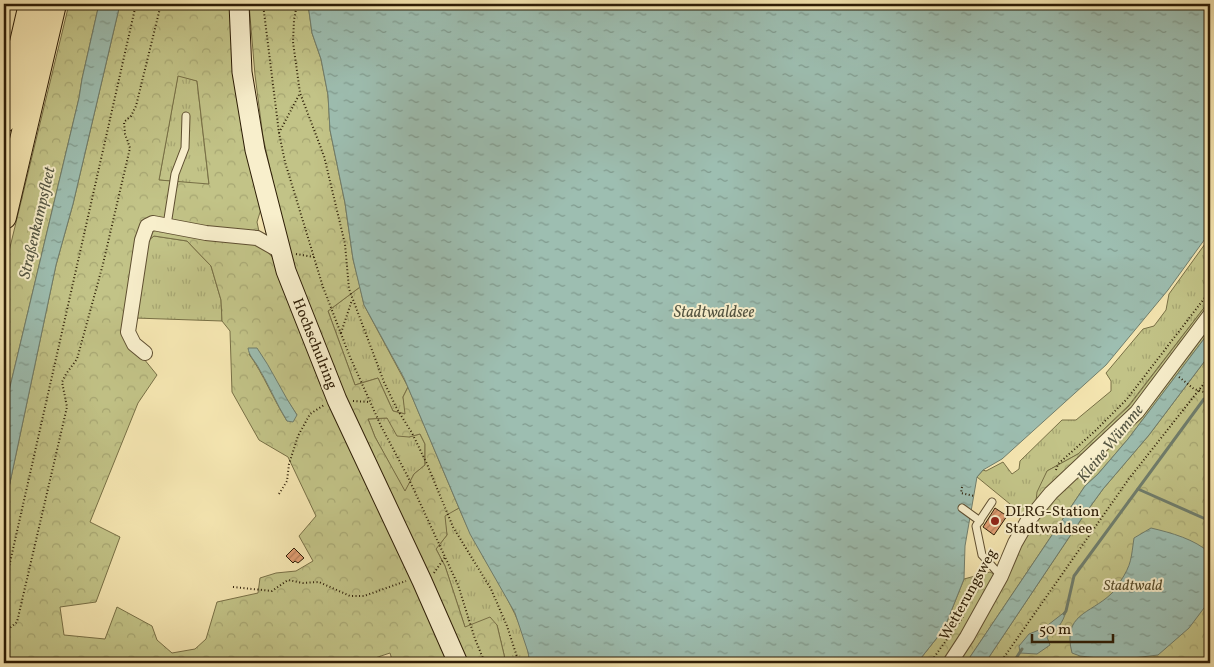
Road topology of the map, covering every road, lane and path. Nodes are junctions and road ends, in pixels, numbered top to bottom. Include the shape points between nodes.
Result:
1 (31, 4) edge
2 (54, 4) edge
3 (136, 4) edge
4 (161, 4) edge
5 (239, 4) edge
6 (263, 4) edge
7 (297, 4) edge
8 (300, 93) junction
9 (186, 116) dead end
10 (4, 120) edge
11 (279, 133) junction
12 (4, 217) edge
13 (272, 217) junction
14 (167, 226) junction
15 (257, 238) junction
16 (280, 251) junction
17 (1210, 291) edge
18 (352, 299) junction
19 (1210, 315) edge
20 (341, 333) junction
21 (145, 353) dead end
22 (1176, 375) dead end
23 (1210, 376) edge
24 (1199, 391) junction
25 (1210, 394) edge
26 (337, 400) junction
27 (370, 402) junction
28 (962, 487) dead end
29 (1051, 493) junction
30 (279, 494) dead end
31 (974, 496) dead end
32 (992, 502) dead end
33 (962, 508) dead end
34 (980, 521) junction
35 (445, 557) junction
36 (1001, 576) junction
37 (422, 581) junction
38 (233, 587) dead end
39 (4, 589) edge
40 (967, 611) dead end
41 (4, 639) edge
42 (4, 652) edge
43 (7, 663) edge
44 (458, 663) edge
45 (485, 663) edge
46 (518, 663) edge
47 (930, 663) edge
48 (950, 663) edge
49 (1000, 663) edge

1 - 10 highway
2 - 12 highway
3 - 39 path
4 - 41 path via 136,106 124,122 130,148 78,360 62,382 67,407 17,622 5,632
5 - 13 street, Hochschulring via 242,72 255,150
6 - 11 path
7 - 8 path via 293,42
8 - 11 path
8 - 18 path via 324,156 345,244
9 - 14 lane via 185,148 175,174
11 - 20 path via 323,287
13 - 15 street
13 - 16 street, Hochschulring
14 - 15 street
14 - 21 street via 153,223 147,226 142,240 128,332 134,344
15 - 16 street
16 - 26 street, Hochschulring
17 - 29 path via 1127,399 1058,464
18 - 20 path
18 - 46 path via 397,409 427,464 453,527 491,589
19 - 29 street, Wetterungsweg via 1137,412
20 - 27 path
22 - 24 path
23 - 24 path
24 - 25 path
24 - 49 path via 1128,480
26 - 27 path
26 - 30 path via 310,414 298,436
26 - 37 street, Hochschulring
27 - 35 path
28 - 31 path via 960,493
29 - 36 street, Wetterungsweg via 1027,522
32 - 34 lane
33 - 34 lane
34 - 36 lane via 976,526 982,555
35 - 37 path via 432,578
35 - 45 path
36 - 48 street, Wetterungsweg
37 - 38 path via 407,581 364,596 350,596 319,582 288,580 272,591
37 - 44 street, Hochschulring
40 - 47 path
42 - 43 path

